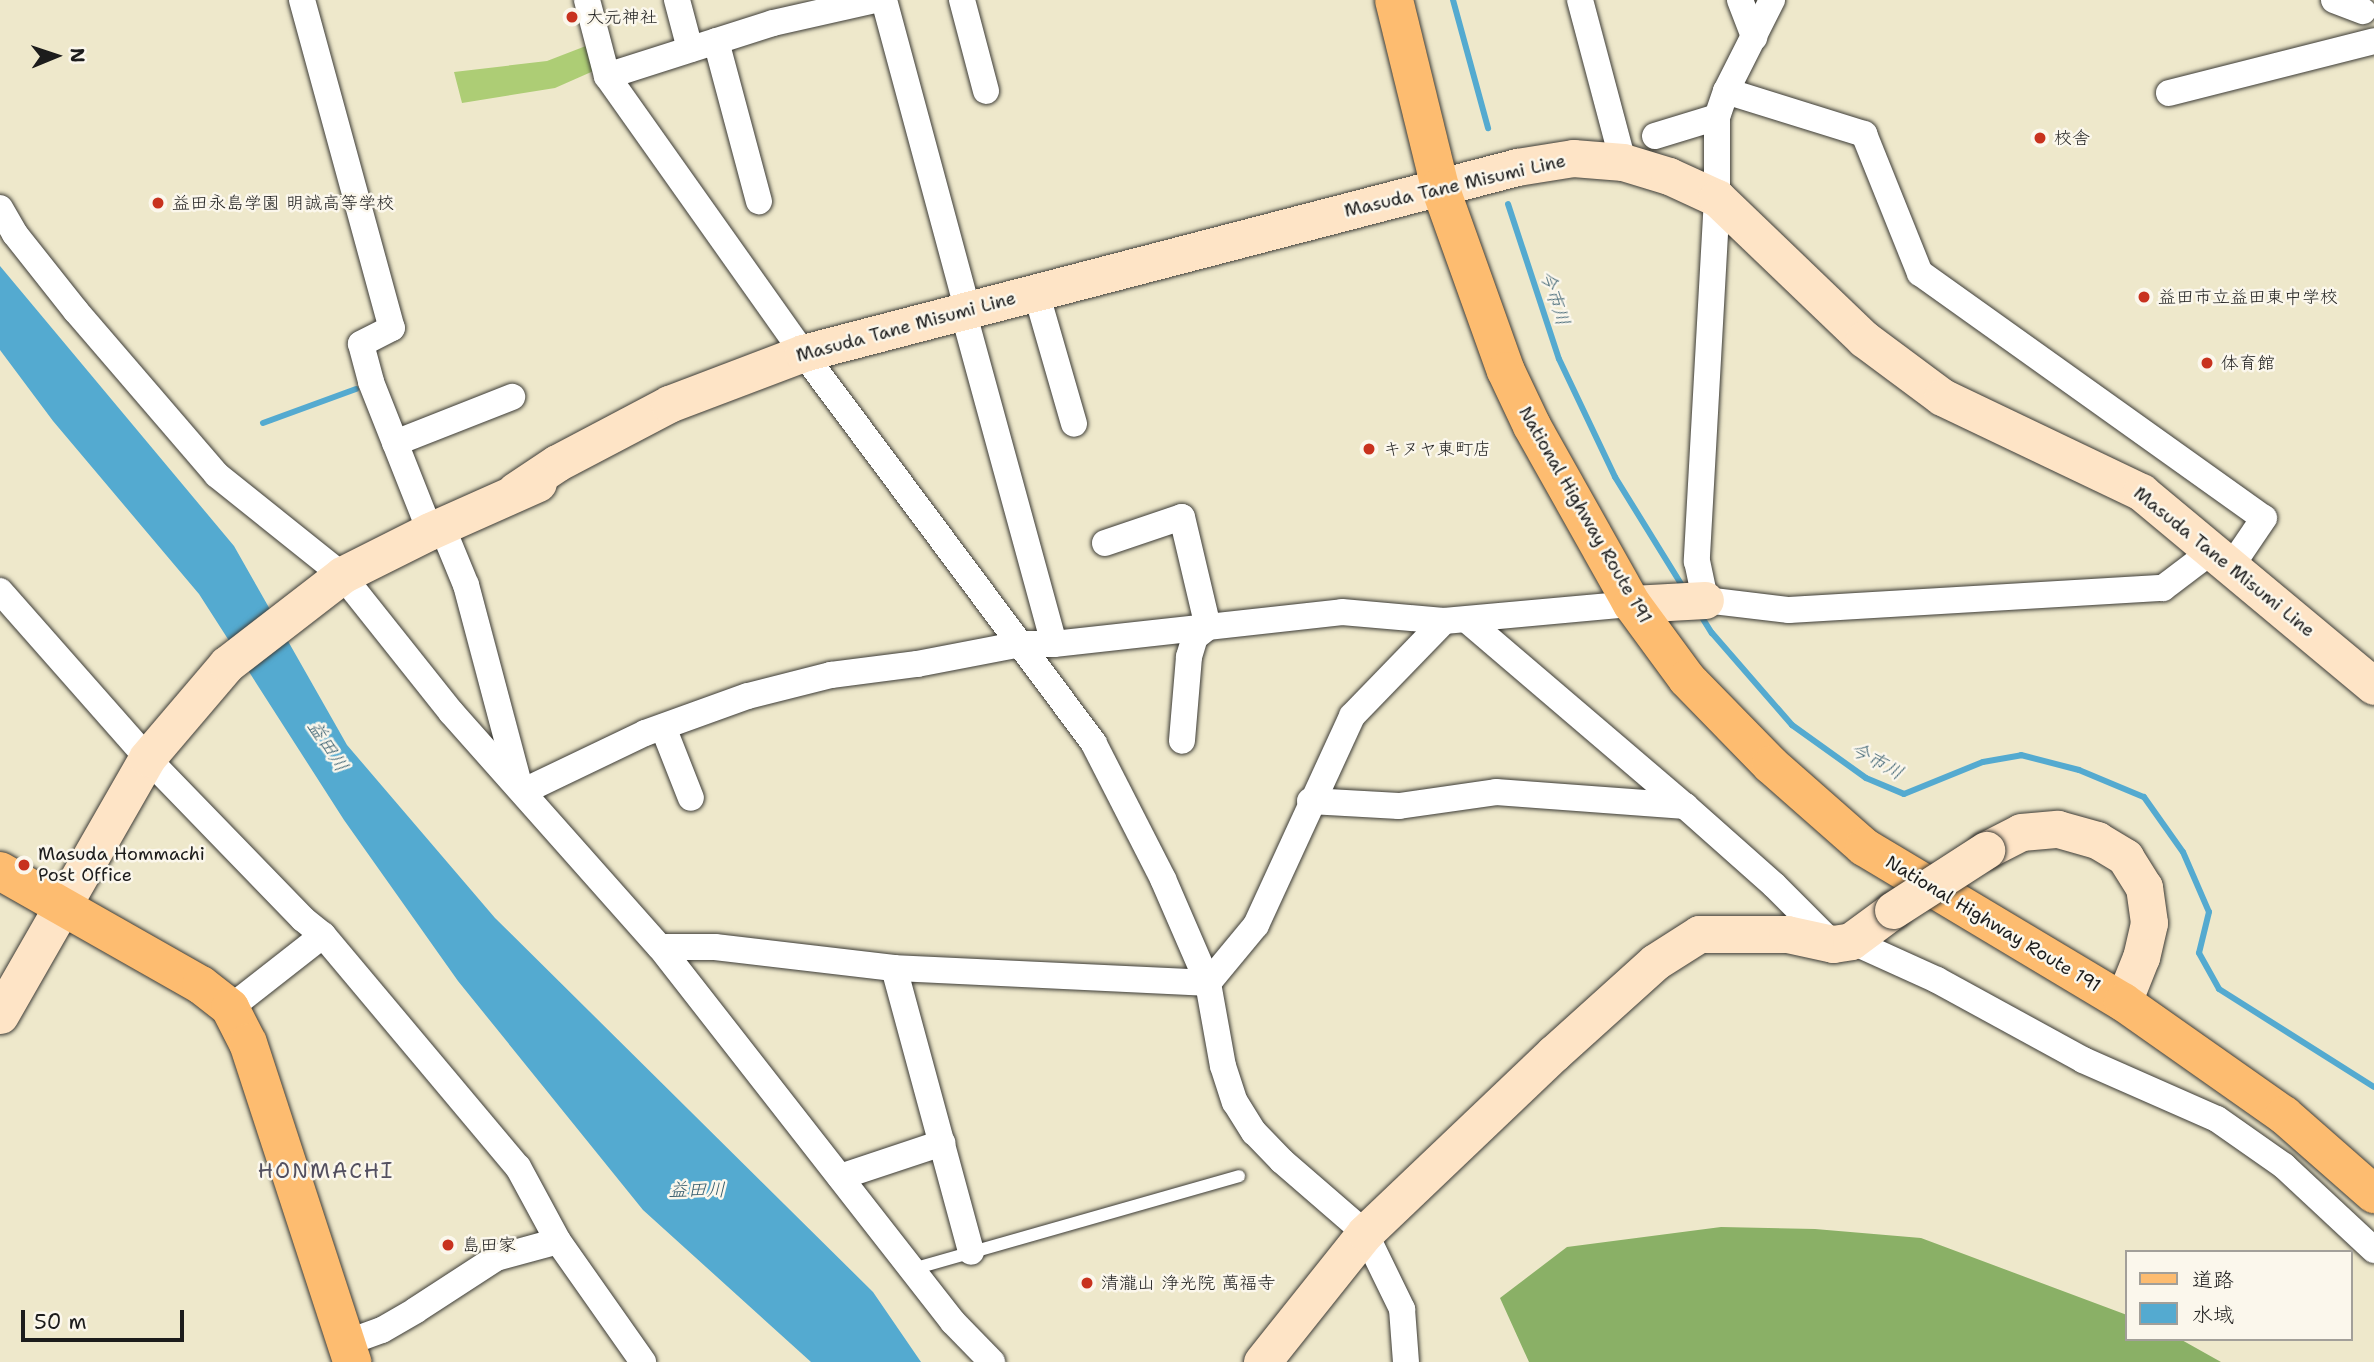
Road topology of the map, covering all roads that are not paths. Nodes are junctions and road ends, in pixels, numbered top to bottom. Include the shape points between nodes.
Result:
1 (302, 0) edge
2 (587, 0) edge
3 (677, 0) edge
4 (875, 0) edge
5 (884, 0) edge
6 (962, 0) edge
7 (1394, 0) edge
8 (1580, 0) edge
9 (1740, 0) edge
10 (1772, 0) edge
11 (2334, 0) edge
12 (2363, 11) dead end
13 (1754, 37) junction
14 (716, 41) junction
15 (2374, 41) edge
16 (690, 50) junction
17 (607, 76) junction
18 (986, 91) dead end
19 (1726, 92) junction
20 (2169, 93) dead end
21 (1717, 117) junction
22 (1655, 136) dead end
23 (1623, 162) junction
24 (1440, 187) junction
25 (1717, 198) junction
26 (759, 201) dead end
27 (0, 208) edge
28 (1036, 292) junction
29 (962, 311) junction
30 (803, 354) junction
31 (512, 397) dead end
32 (1074, 424) dead end
33 (395, 443) junction
34 (430, 531) junction
35 (1105, 543) dead end
36 (2223, 558) junction
37 (342, 575) junction
38 (0, 592) edge
39 (1705, 600) junction
40 (1632, 604) junction
41 (1455, 620) junction
42 (1208, 626) junction
43 (1021, 644) junction
44 (1054, 644) junction
45 (2374, 686) edge
46 (663, 727) junction
47 (1182, 741) dead end
48 (152, 753) junction
49 (522, 788) junction
50 (691, 798) dead end
51 (1310, 801) junction
52 (1685, 806) junction
53 (0, 871) edge
54 (61, 907) junction
55 (323, 935) junction
56 (1842, 943) junction
57 (660, 947) junction
58 (894, 968) junction
59 (1208, 983) junction
60 (2123, 1002) junction
61 (229, 1008) junction
62 (0, 1015) edge
63 (942, 1143) junction
64 (840, 1177) junction
65 (1239, 1177) dead end
66 (2374, 1194) edge
67 (1365, 1233) junction
68 (558, 1241) junction
69 (2374, 1250) edge
70 (971, 1252) junction
71 (913, 1269) junction
72 (349, 1352) edge
73 (643, 1362) edge
74 (992, 1362) edge
75 (1262, 1362) edge
76 (1406, 1362) edge

1 - 33 street via 392,328 361,344
2 - 17 street
3 - 16 street
4 - 14 street
5 - 29 street via 965,301
6 - 18 street
7 - 24 main road, National Highway Route 191
8 - 23 street
9 - 13 street
10 - 13 street
11 - 12 street
13 - 19 street
14 - 16 street
14 - 26 street
15 - 20 street
16 - 17 street
17 - 30 street
19 - 21 street
19 - 36 street via 1864,134 1920,273 2264,518
21 - 22 street
21 - 25 street
23 - 24 main road, Masuda Tane Misumi Line via 1573,158
23 - 25 main road, Masuda Tane Misumi Line via 1670,176
24 - 28 main road, Masuda Tane Misumi Line
24 - 40 main road, National Highway Route 191 via 1506,371
25 - 36 main road, Masuda Tane Misumi Line via 1864,339 1942,397 2141,492
25 - 39 street via 1697,561
27 - 37 street via 76,311 217,475
28 - 29 main road, Masuda Tane Misumi Line
28 - 32 street
29 - 30 main road, Masuda Tane Misumi Line
29 - 44 street
30 - 34 main road, Masuda Tane Misumi Line via 669,404 514,491
30 - 43 street
31 - 33 street
33 - 34 street
34 - 37 main road, Masuda Tane Misumi Line
34 - 49 street via 447,539 466,585
35 - 42 street via 1182,517
36 - 39 street via 2163,588 1789,610
36 - 45 main road, Masuda Tane Misumi Line
37 - 48 main road, Masuda Tane Misumi Line via 227,664
37 - 49 street via 451,712
38 - 48 street
39 - 40 main road
40 - 41 street
40 - 60 main road, National Highway Route 191 via 1687,679 1771,765 1864,847
41 - 42 street via 1342,612
41 - 51 street via 1352,716
41 - 52 street
42 - 44 street
42 - 47 street via 1195,637 1189,657
43 - 44 street
43 - 46 street via 831,675 748,696
43 - 59 street via 1094,744 1163,879
46 - 49 street
46 - 50 street
48 - 54 main road, Masuda Tane Misumi Line
48 - 55 street via 303,919
49 - 57 street
51 - 52 street via 1399,806 1496,792
51 - 59 street via 1255,925
52 - 56 street
53 - 54 main road
54 - 61 main road via 201,985
54 - 62 main road, Masuda Tane Misumi Line
55 - 61 street
55 - 68 street via 518,1167
56 - 60 main road, bridge via 1986,850 2021,832 2058,829 2097,839 2125,857 2144,887 2150,923
56 - 67 main road via 1787,934 1699,934 1655,962
56 - 69 street via 1937,980 2083,1060 2217,1119 2284,1166
57 - 58 street via 715,947
57 - 64 street
58 - 59 street
58 - 63 street
59 - 67 street via 1223,1066 1235,1102 1254,1132 1282,1161
60 - 66 main road, National Highway Route 191 via 2284,1115
61 - 72 main road via 248,1043
63 - 64 street
63 - 70 street
64 - 71 street
65 - 70 lane
67 - 75 main road
67 - 76 street via 1402,1309
68 - 72 street via 496,1258
68 - 73 street
70 - 71 lane
71 - 74 street via 953,1322

